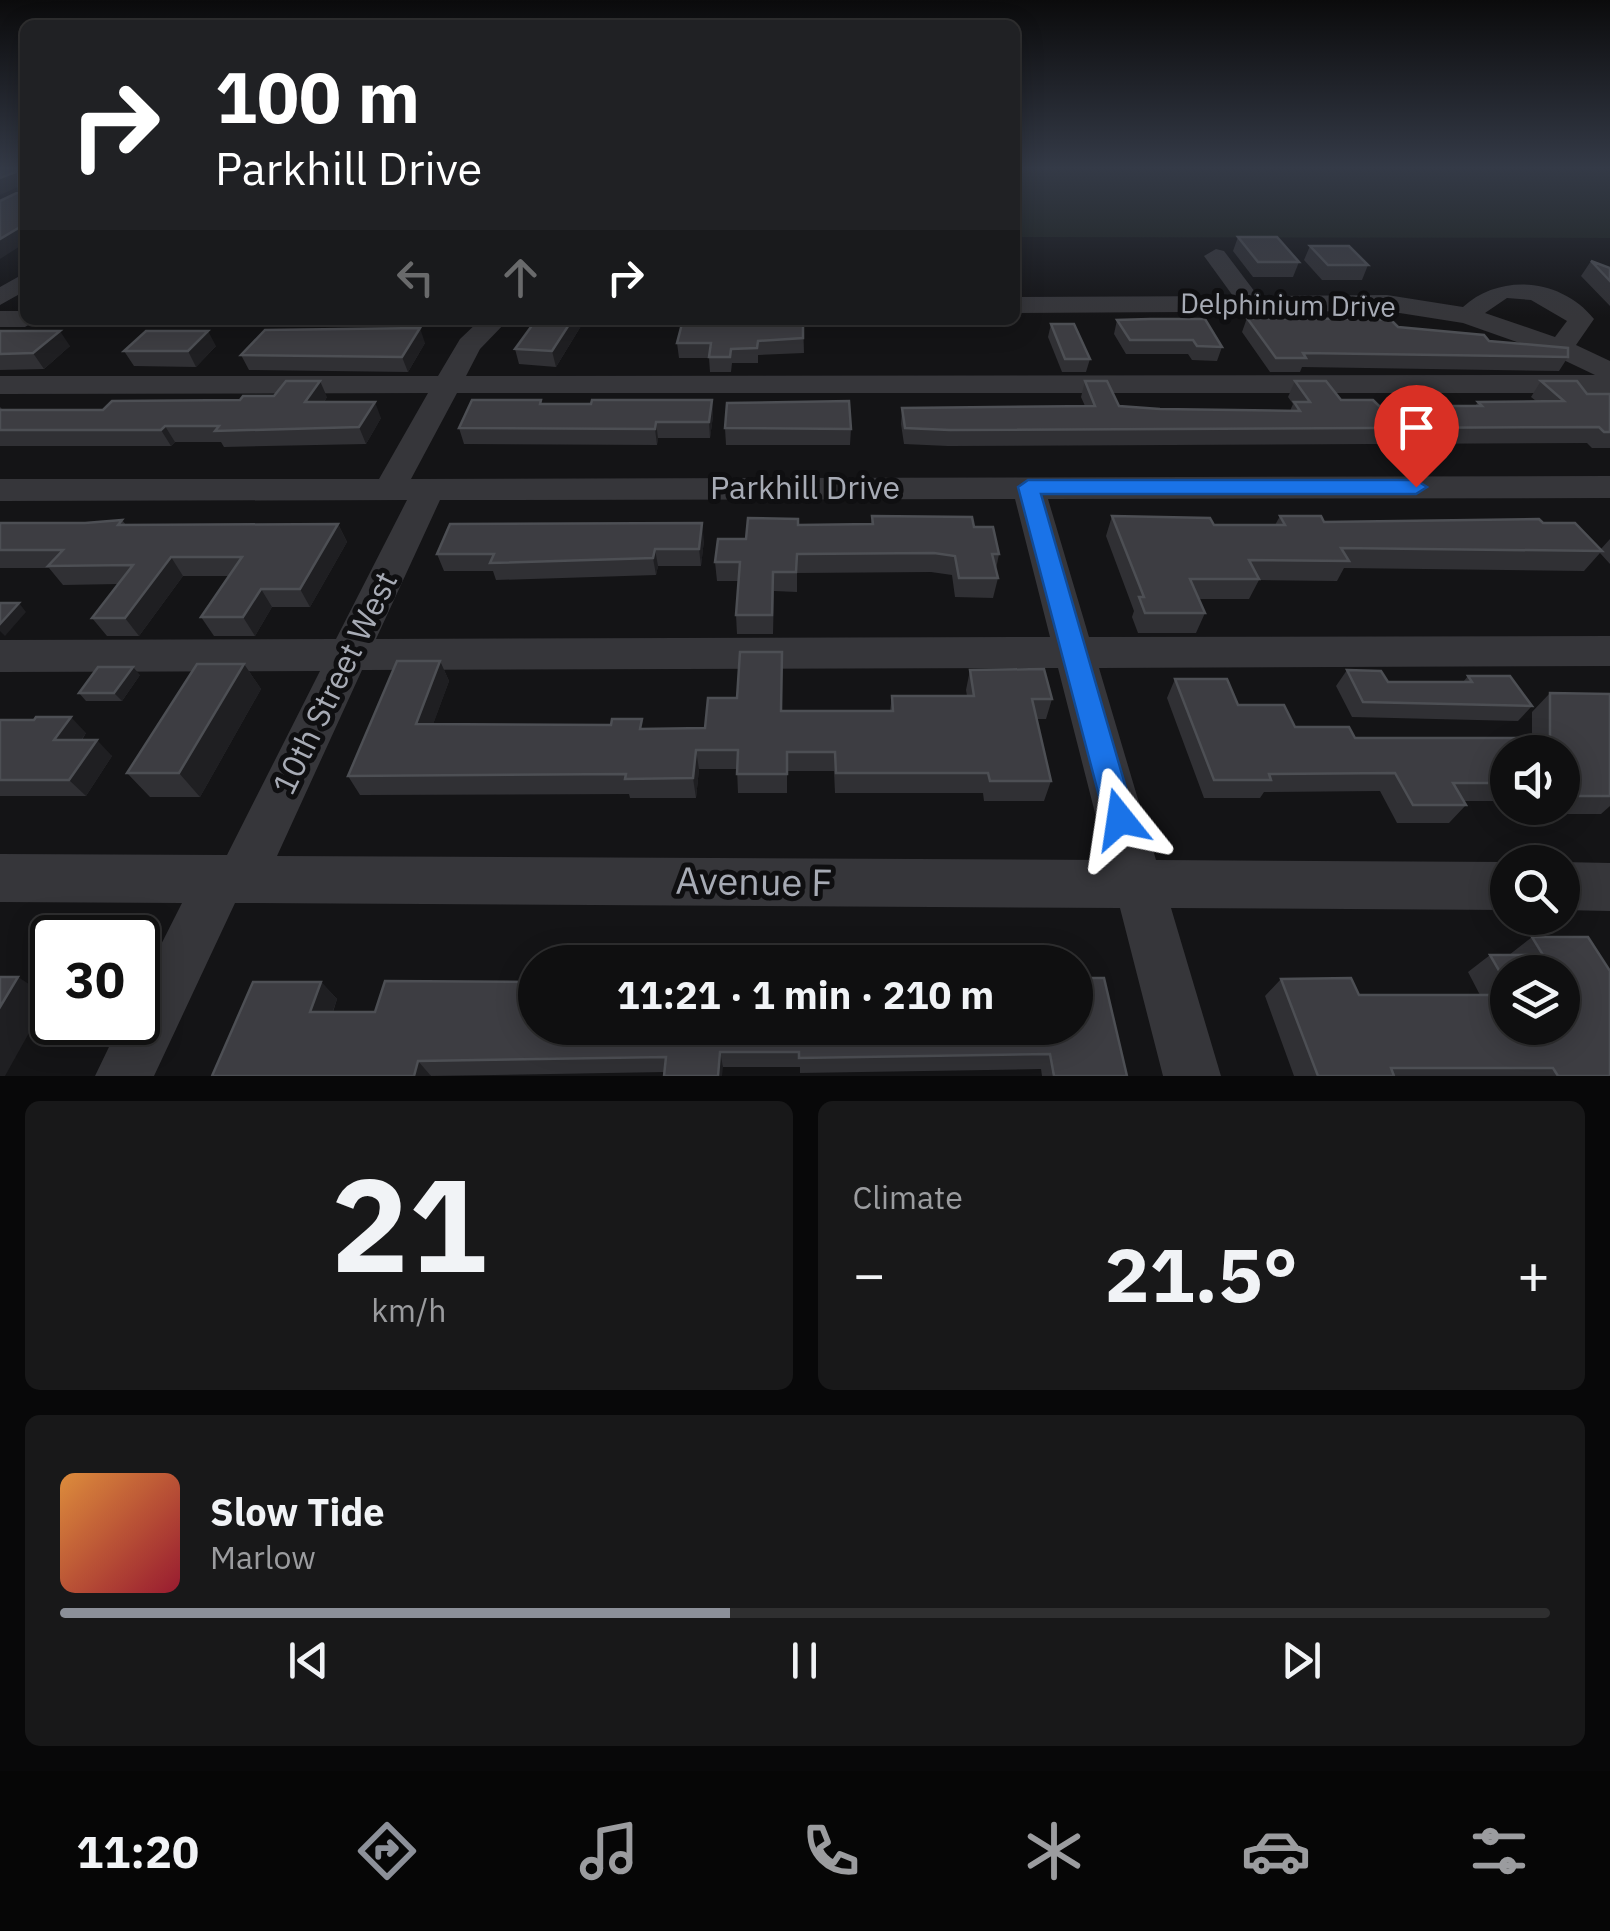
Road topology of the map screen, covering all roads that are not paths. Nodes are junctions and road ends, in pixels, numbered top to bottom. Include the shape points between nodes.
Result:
1 (1216, 256) dead end
2 (1250, 303) junction
3 (1020, 304) edge
4 (1468, 316) junction
5 (483, 325) edge
6 (1561, 348) junction
7 (1610, 372) edge
8 (1610, 384) edge
9 (0, 385) edge
10 (446, 385) junction
11 (1028, 487) junction
12 (1610, 487) edge
13 (0, 490) edge
14 (409, 490) junction
15 (1610, 651) edge
16 (1074, 652) junction
17 (0, 656) edge
18 (346, 658) junction
19 (0, 878) edge
20 (232, 878) junction
21 (1139, 886) junction
22 (1490, 886) edge
23 (1580, 886) edge
24 (1610, 886) edge
25 (124, 1076) edge
26 (1192, 1076) edge

1 - 2 street
2 - 3 street, Delphinium Drive
2 - 4 street, Delphinium Drive via 1386,303
4 - 6 street, Delphinium Drive
4 - 6 street via 1494,294 1524,292 1562,303 1581,319
5 - 10 street, 10th Street West
6 - 7 street, Delphinium Drive
8 - 10 street
9 - 10 street
10 - 14 street, 10th Street West
11 - 12 street, Parkhill Drive
11 - 14 street, Parkhill Drive
11 - 16 street
13 - 14 street, Parkhill Drive
14 - 18 street, 10th Street West
15 - 16 street
16 - 18 street
16 - 21 street
17 - 18 street
18 - 20 street, 10th Street West
19 - 20 street, Avenue F
20 - 21 street, Avenue F
20 - 25 street, 10th Street West
21 - 22 street, Avenue F
21 - 26 street
23 - 24 street

